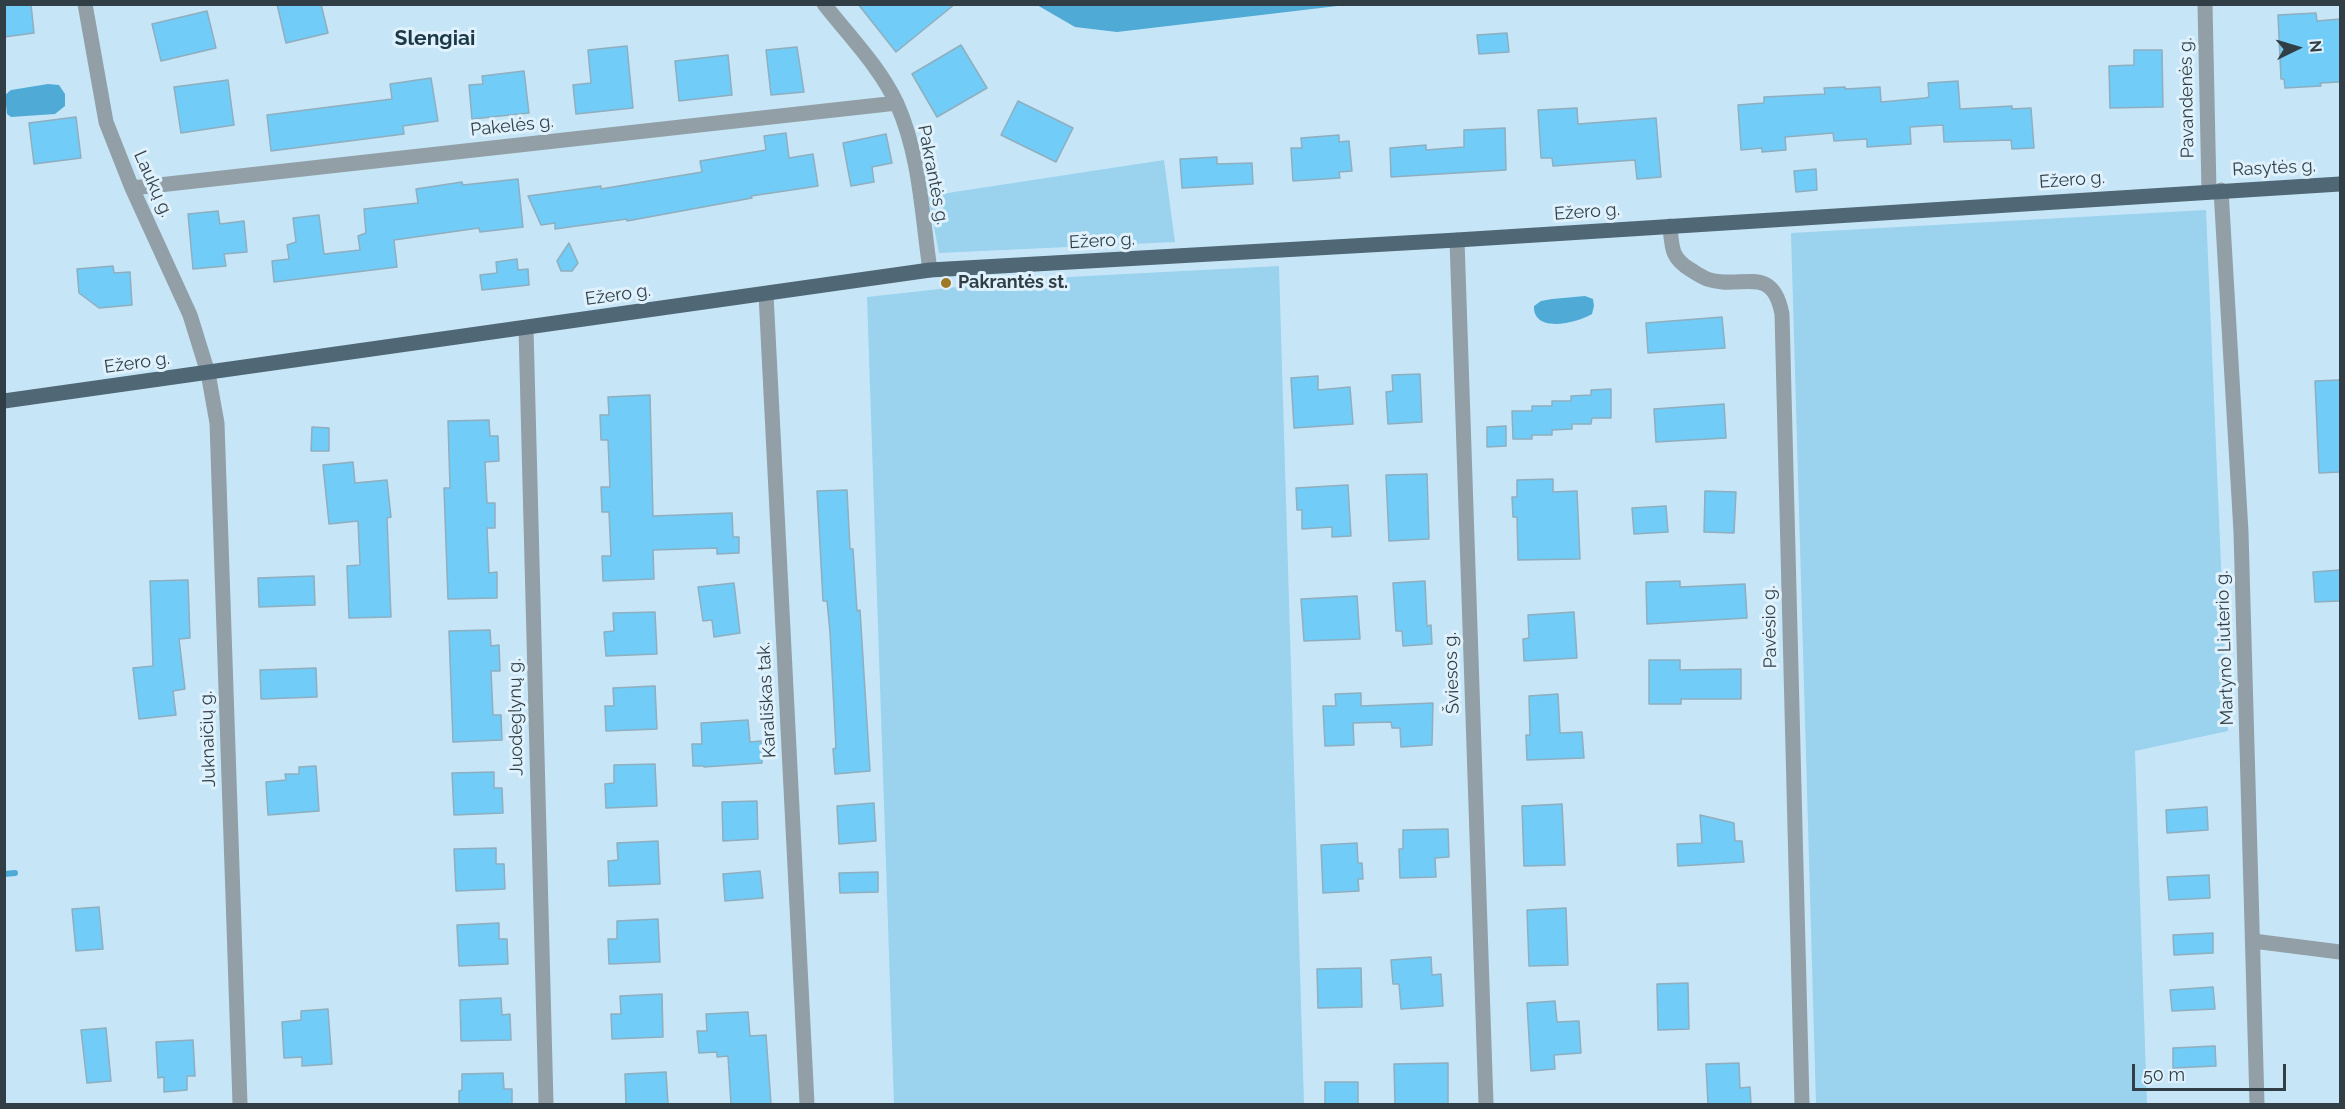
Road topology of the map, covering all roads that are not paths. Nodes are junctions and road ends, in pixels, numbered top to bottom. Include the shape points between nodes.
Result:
1 (85, 4) edge
2 (824, 4) edge
3 (2205, 4) edge
4 (897, 103) junction
5 (2340, 184) edge
6 (132, 188) junction
7 (2215, 190) junction
8 (1671, 226) junction
9 (1457, 240) junction
10 (930, 270) junction
11 (766, 294) junction
12 (526, 328) junction
13 (208, 373) junction
14 (4, 401) edge
15 (2253, 941) junction
16 (2340, 952) edge
17 (240, 1104) edge
18 (546, 1104) edge
19 (807, 1104) edge
20 (1486, 1104) edge
21 (1802, 1104) edge
22 (2258, 1104) edge

1 - 6 street, Laukų g. via 106,122
2 - 4 street, Pakrantės g.
3 - 7 street, Pavandenės g.
4 - 6 street, Pakelės g.
4 - 10 street, Pakrantės g. via 916,167
5 - 7 main road, Rasytės g.
6 - 13 street, Laukų g. via 179,288
7 - 8 main road, Ežero g.
7 - 15 street, Martyno Liuterio g. via 2241,532
8 - 9 main road, Ežero g.
8 - 21 street, Pavėsio g. via 1673,251 1681,264 1707,279 1760,282 1774,292 1782,314
9 - 10 main road, Ežero g.
9 - 20 street, Šviesos g.
10 - 11 main road, Ežero g.
11 - 12 main road, Ežero g.
11 - 19 street, Karališkas tak.
12 - 13 main road, Ežero g.
12 - 18 street, Juodeglynų g.
13 - 14 main road, Ežero g.
13 - 17 street, Juknaičių g. via 218,423
15 - 16 street
15 - 22 street, Martyno Liuterio g.

